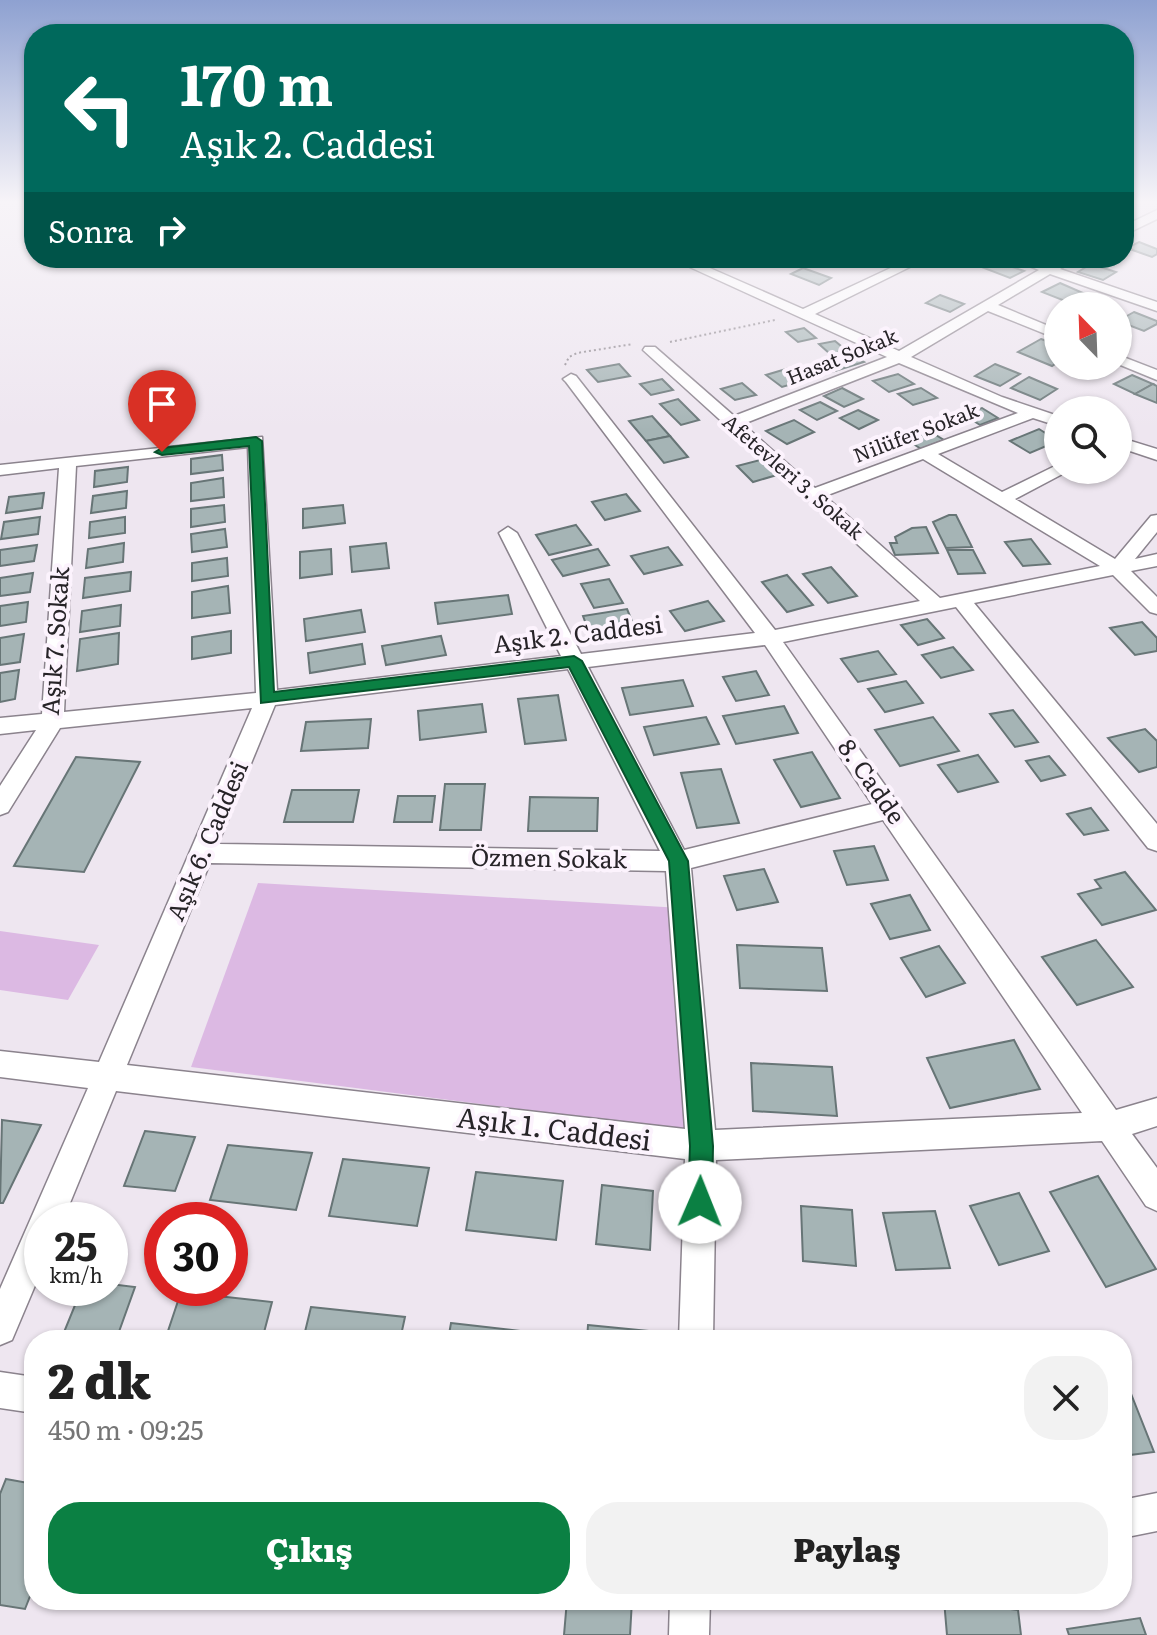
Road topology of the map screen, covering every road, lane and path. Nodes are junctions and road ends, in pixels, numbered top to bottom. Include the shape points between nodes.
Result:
1 (720, 277) edge
2 (881, 277) edge
3 (1033, 277) edge
4 (1070, 277) edge
5 (988, 306) junction
6 (1157, 307) edge
7 (804, 314) junction
8 (1044, 329) edge
9 (650, 346) junction
10 (900, 357) junction
11 (1132, 365) edge
12 (1157, 375) edge
13 (571, 379) joint
14 (1034, 412) junction
15 (1044, 416) edge
16 (731, 423) junction
17 (1132, 447) edge
18 (925, 453) junction
19 (1157, 455) edge
20 (68, 462) junction
21 (0, 470) edge
22 (1044, 478) edge
23 (814, 494) junction
24 (1001, 499) junction
25 (1157, 520) edge
26 (508, 533) dead end
27 (1157, 560) edge
28 (1117, 568) junction
29 (960, 599) junction
30 (935, 604) junction
31 (1157, 608) edge
32 (770, 638) junction
33 (574, 661) junction
34 (267, 699) junction
35 (53, 721) junction
36 (0, 726) edge
37 (0, 806) edge
38 (889, 809) junction
39 (1157, 841) edge
40 (202, 853) junction
41 (678, 861) junction
42 (0, 1064) edge
43 (109, 1076) junction
44 (1157, 1112) edge
45 (1110, 1126) junction
46 (701, 1146) junction
47 (1157, 1195) edge
48 (55, 1202) edge
49 (24, 1273) edge
50 (0, 1328) edge
51 (696, 1330) edge
52 (0, 1390) edge
53 (24, 1394) edge
54 (1157, 1512) edge
55 (1132, 1517) edge
56 (690, 1610) edge
57 (689, 1635) edge

1 - 7 street
2 - 7 street
3 - 5 street, Hasat Sokak
4 - 6 street
5 - 8 street
5 - 10 street, Hasat Sokak
7 - 9 path
7 - 10 street
9 - 13 path via 573,355 565,362
9 - 16 street, Afetevleri 3. Sokak
10 - 14 street
10 - 16 street, Hasat Sokak
11 - 12 street
13 - 32 street, 8. Cadde
14 - 15 street
14 - 18 street, Nilüfer Sokak
16 - 23 street, Afetevleri 3. Sokak
17 - 19 street
18 - 23 street, Nilüfer Sokak
18 - 24 street
20 - 21 street
20 - 34 street, Aşık 6. Caddesi via 256,441
20 - 35 street, Aşık 7. Sokak
22 - 24 street
23 - 30 street, Afetevleri 3. Sokak
24 - 28 street
25 - 28 street
26 - 33 street
27 - 28 street, Aşık 2. Caddesi
28 - 29 street, Aşık 2. Caddesi
28 - 31 street
29 - 30 street, Aşık 2. Caddesi
29 - 39 street
30 - 32 street, Aşık 2. Caddesi
32 - 33 street, Aşık 2. Caddesi
32 - 38 street, 8. Cadde
33 - 34 street, Aşık 2. Caddesi
33 - 41 street
34 - 35 street, Aşık 2. Caddesi
34 - 40 street, Aşık 6. Caddesi
35 - 36 street, Aşık 2. Caddesi
35 - 37 street, Aşık 7. Sokak
38 - 41 street, Özmen Sokak
38 - 45 street, 8. Cadde
40 - 41 street, Özmen Sokak
40 - 43 street, Aşık 6. Caddesi
41 - 46 street
42 - 43 street, Aşık 1. Caddesi
43 - 46 street, Aşık 1. Caddesi
43 - 48 street, Aşık 6. Caddesi
44 - 45 street, Aşık 1. Caddesi
45 - 46 street, Aşık 1. Caddesi
45 - 47 street, 8. Cadde
46 - 51 street
49 - 50 street
52 - 53 street
54 - 55 street
56 - 57 street

